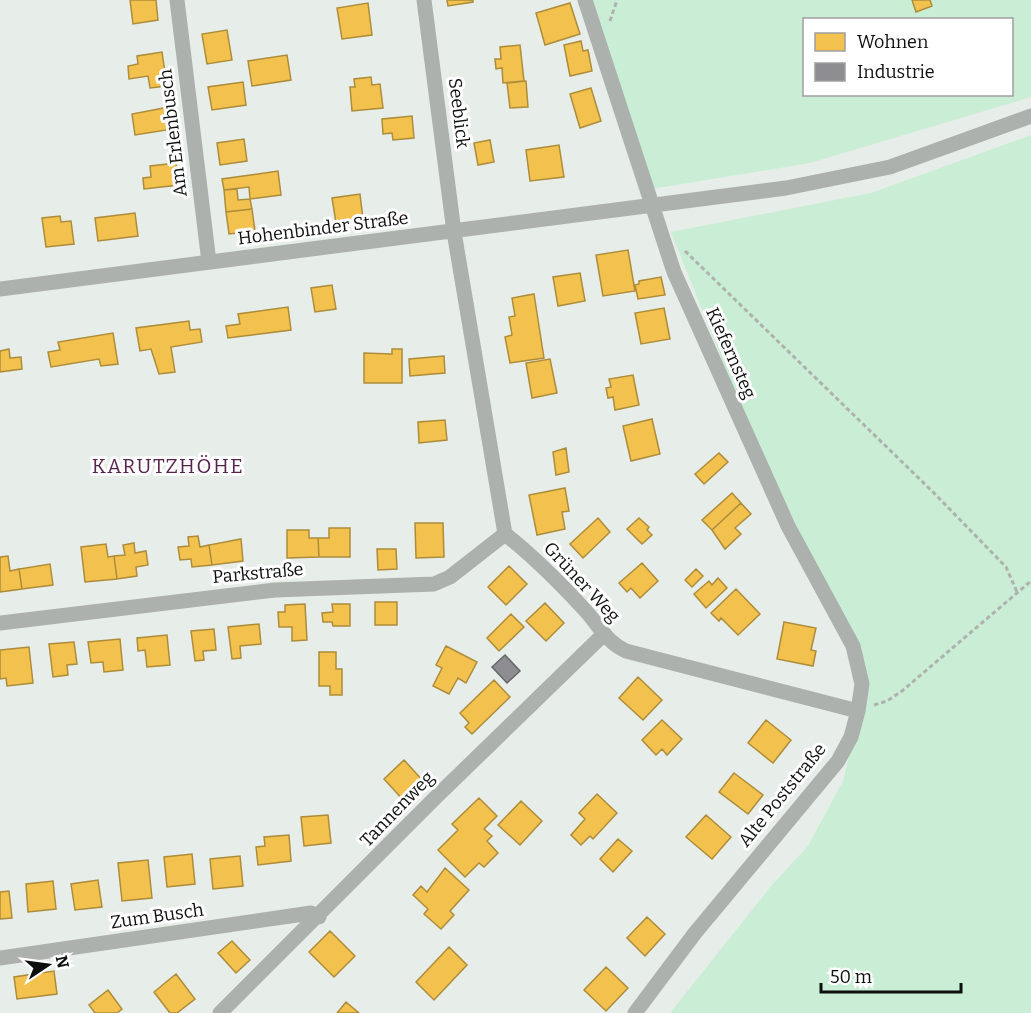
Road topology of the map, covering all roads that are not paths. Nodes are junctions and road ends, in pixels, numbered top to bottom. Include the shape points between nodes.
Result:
1 (177, 0) edge
2 (424, 0) edge
3 (585, 0) edge
4 (1031, 116) edge
5 (651, 207) junction
6 (454, 232) junction
7 (208, 262) junction
8 (0, 289) edge
9 (505, 534) junction
10 (0, 623) edge
11 (604, 634) junction
12 (858, 711) junction
13 (319, 917) junction
14 (0, 958) edge
15 (220, 1013) edge
16 (635, 1013) edge

1 - 7 street, Am Erlenbusch
2 - 6 street, Seeblick
3 - 5 street, Kiefernsteg
4 - 5 street, Hohenbinder Straße via 890,166 838,179
5 - 6 street, Hohenbinder Straße
5 - 12 street, Kiefernsteg via 674,272 788,526 853,646 862,684
6 - 7 street, Hohenbinder Straße
6 - 9 street
7 - 8 street, Hohenbinder Straße
9 - 10 street, Parkstraße via 450,577 434,584 275,590
9 - 11 street, Grüner Weg via 538,560
11 - 12 street, Grüner Weg via 611,644 627,651
11 - 13 street, Tannenweg
12 - 16 street, Alte Poststraße via 851,737 838,761 695,933
13 - 14 street, Zum Busch via 311,913
13 - 15 street, Tannenweg

